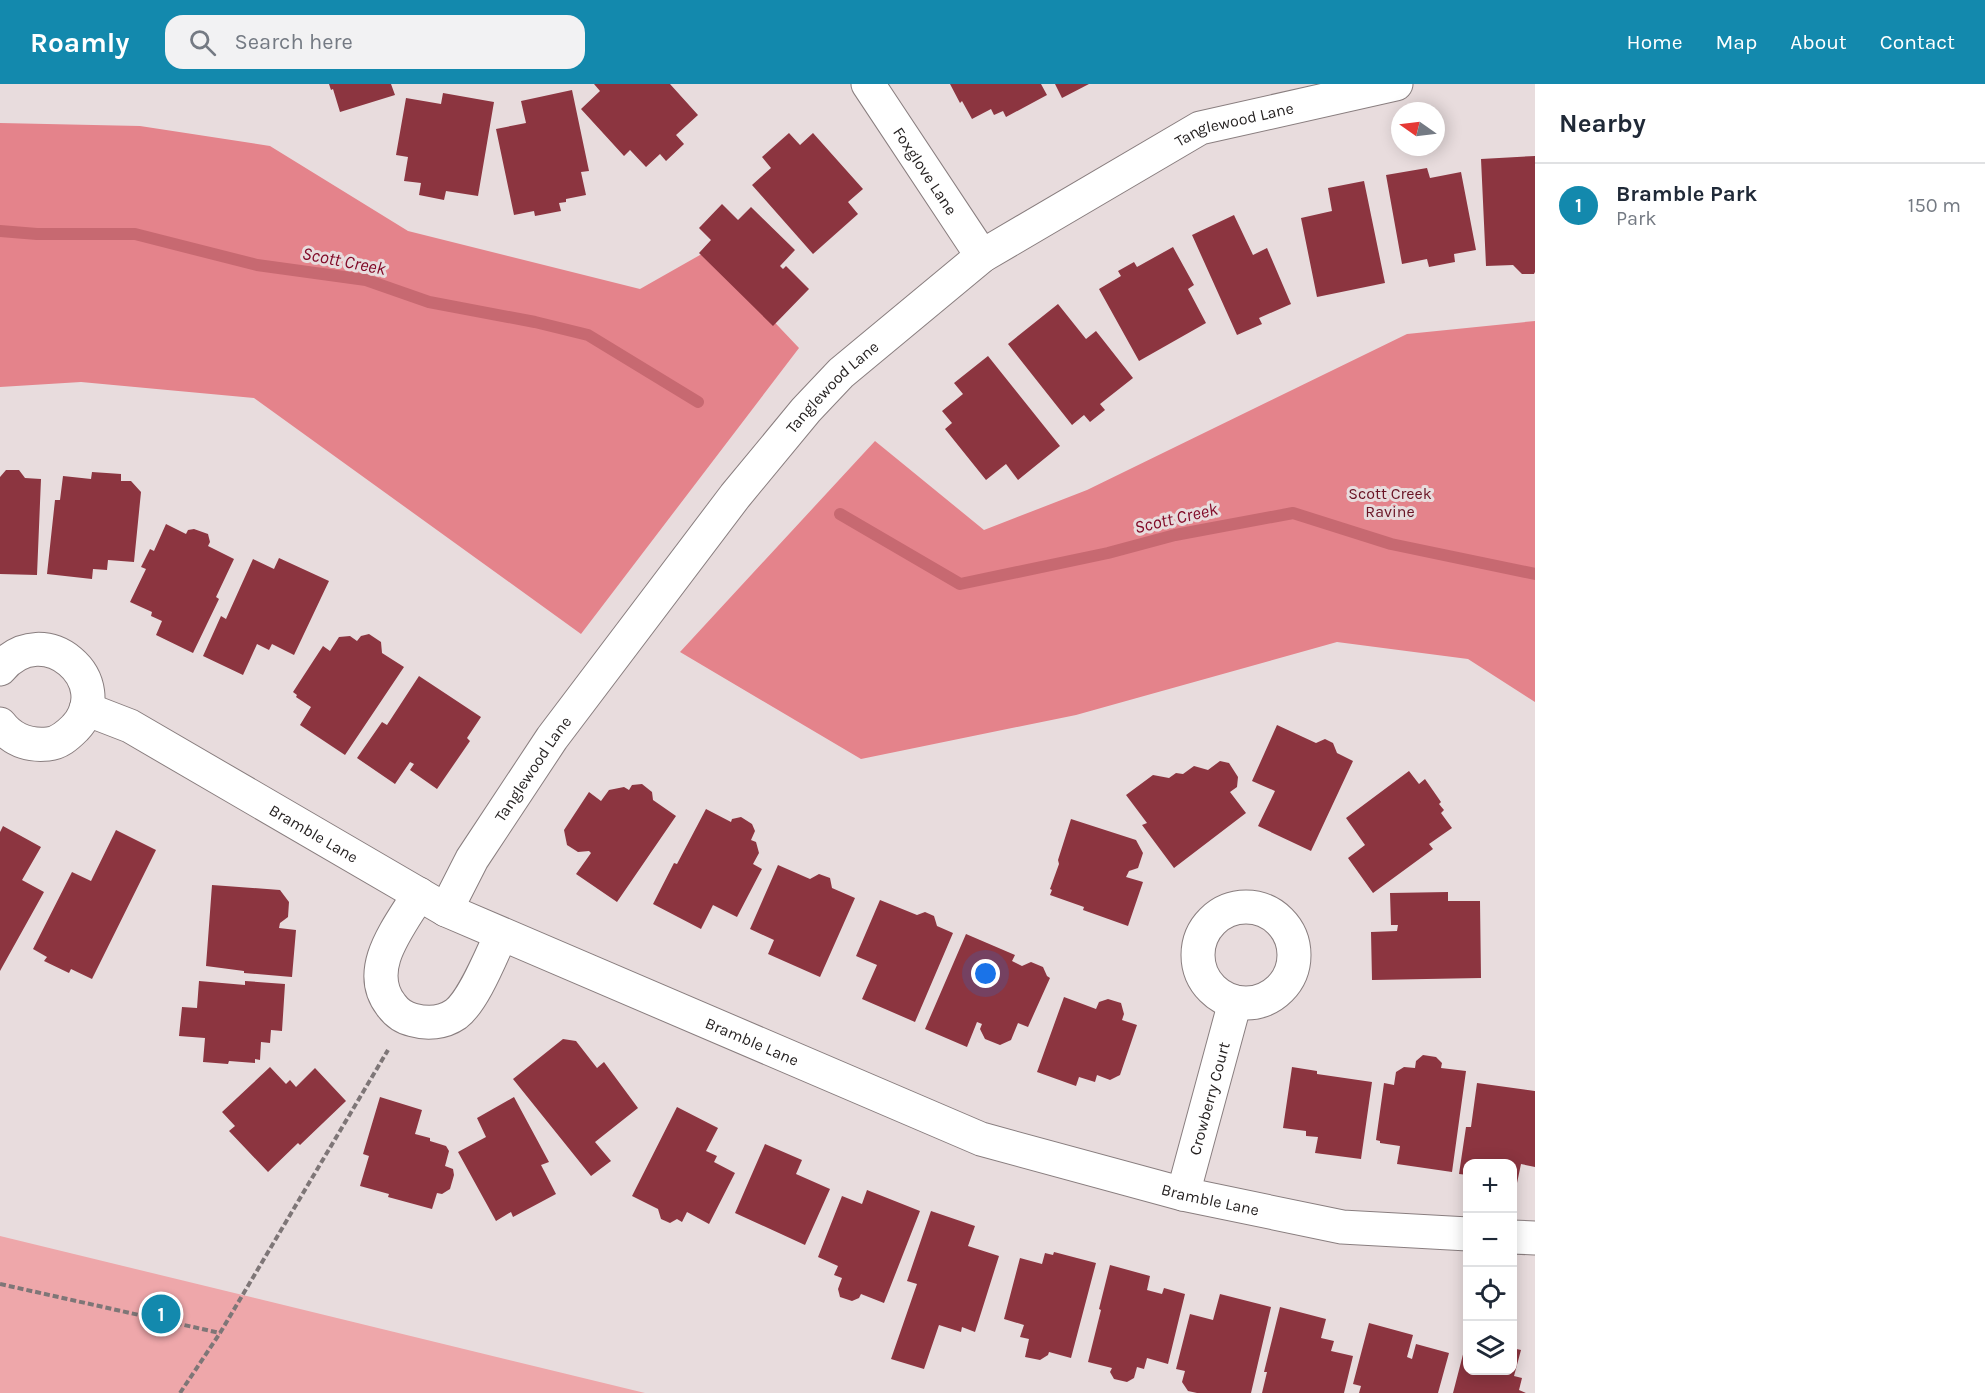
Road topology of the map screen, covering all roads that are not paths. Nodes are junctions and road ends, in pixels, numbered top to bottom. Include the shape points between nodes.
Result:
1 (868, 84) edge
2 (1396, 84) edge
3 (982, 256) junction
4 (0, 669) edge
5 (86, 710) junction
6 (0, 724) edge
7 (432, 902) junction
8 (501, 935) junction
9 (1235, 1002) dead end
10 (1183, 1194) junction
11 (1463, 1234) edge
12 (1517, 1237) edge
13 (1535, 1238) edge

1 - 3 street, Foxglove Lane
2 - 3 street, Tanglewood Lane via 1200,128
3 - 7 street, Tanglewood Lane via 841,373 806,410 735,496 552,738 472,859
4 - 5 street via 20,652 50,650 64,656 84,679 88,694
5 - 6 street via 67,736 52,744 20,742
5 - 7 street, Bramble Lane via 130,726
7 - 8 street, Bramble Lane
7 - 8 street via 386,951 380,965 385,997 406,1018 424,1023 456,1014 468,1002
8 - 10 street, Bramble Lane via 981,1139
9 - 10 street, Crowberry Court
10 - 11 street, Bramble Lane via 1342,1227
12 - 13 street

